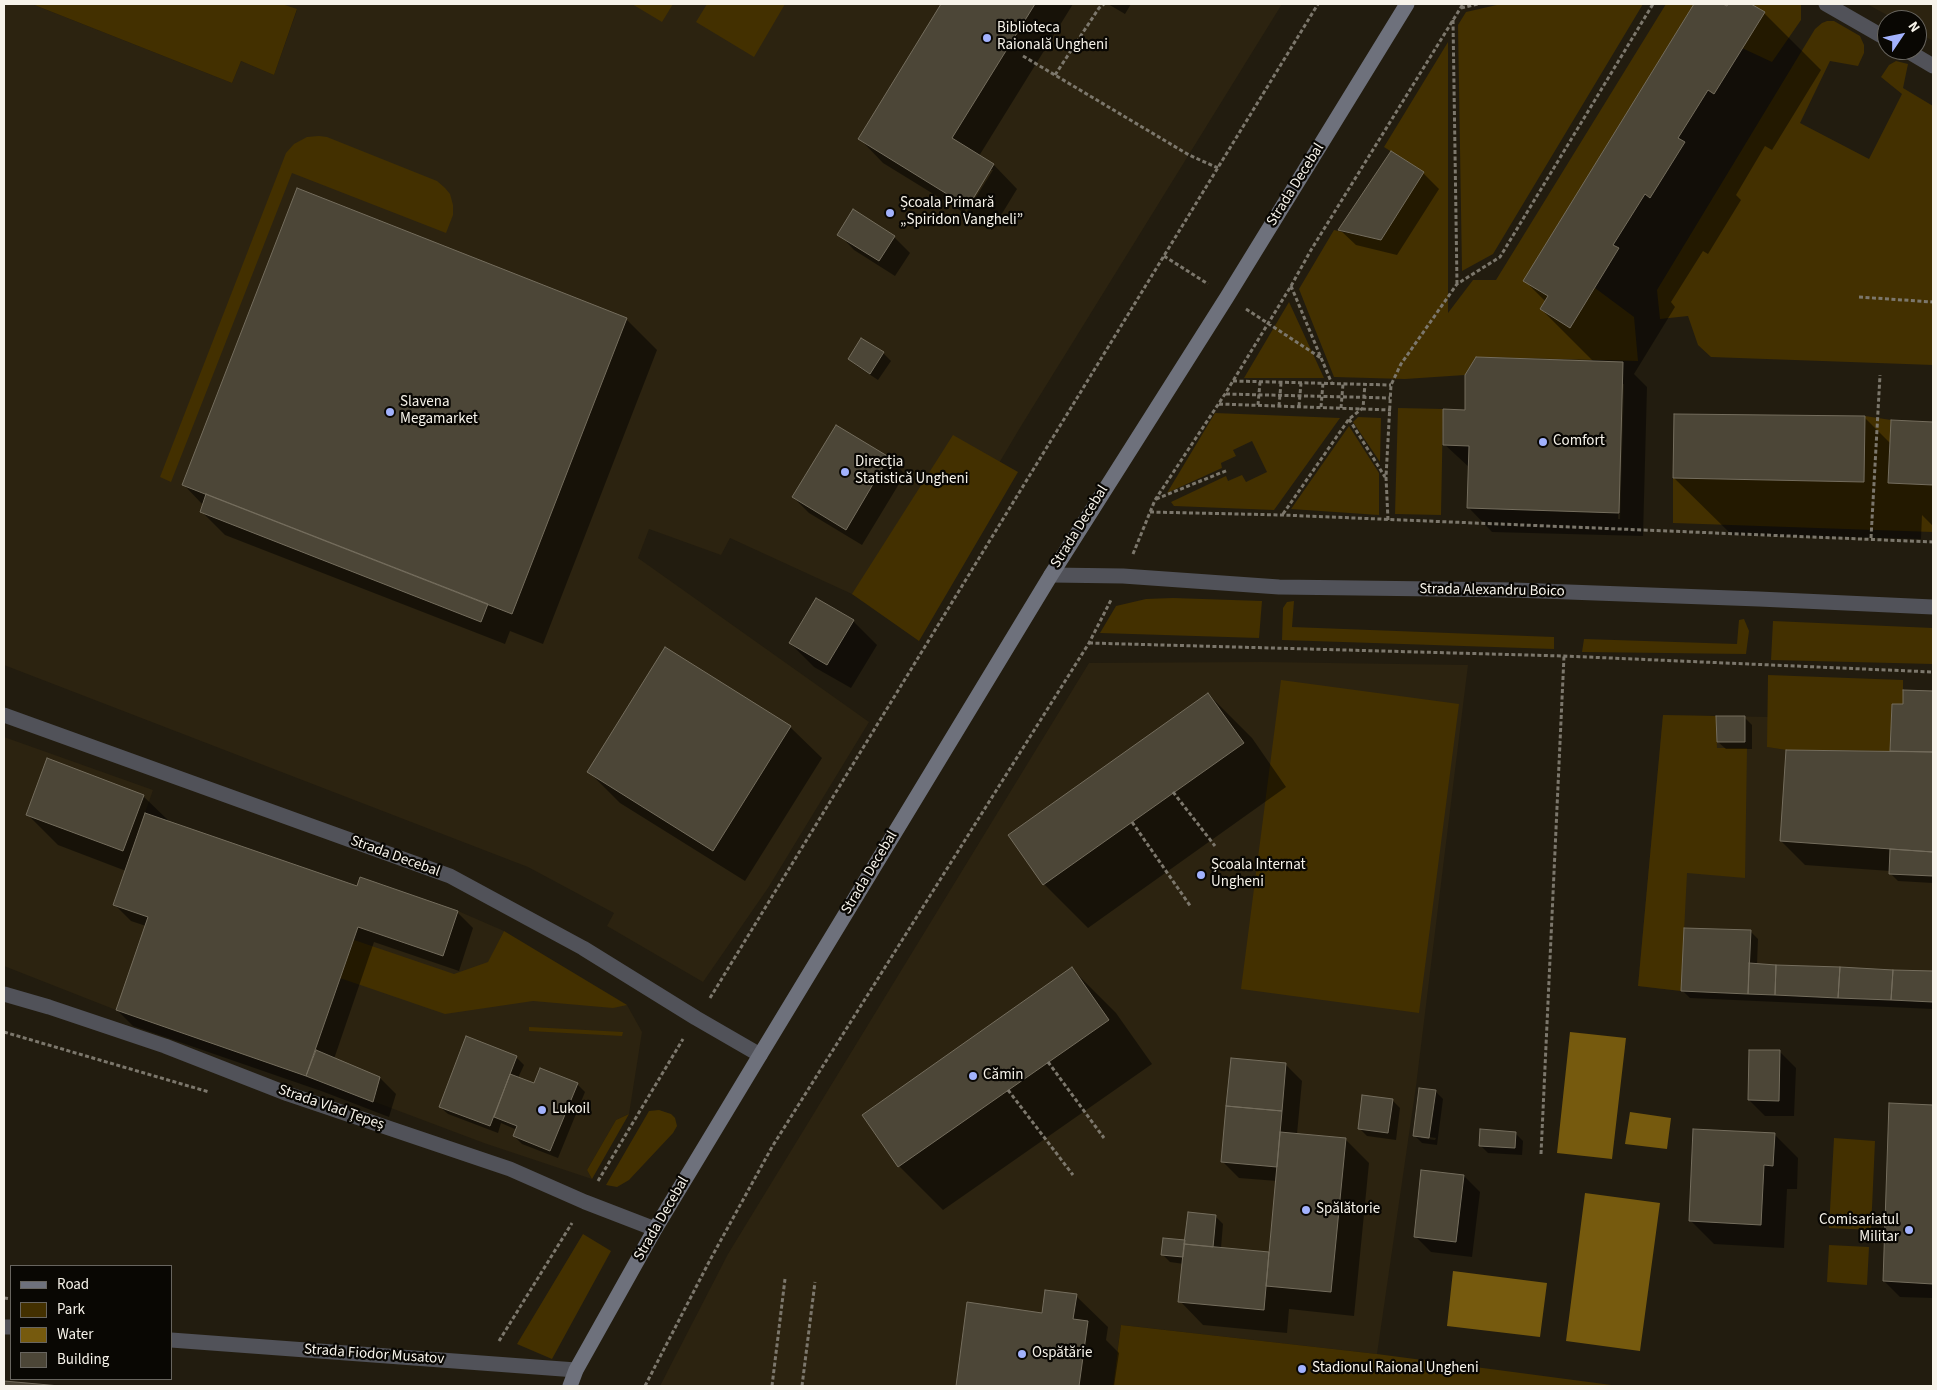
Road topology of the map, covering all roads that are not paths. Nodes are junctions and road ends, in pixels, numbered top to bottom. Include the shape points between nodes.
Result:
1 (1407, 4) edge
2 (1826, 4) edge
3 (1877, 33) edge
4 (1051, 575) junction
5 (1933, 607) edge
6 (4, 715) edge
7 (4, 994) edge
8 (760, 1055) junction
9 (656, 1229) junction
10 (172, 1340) edge
11 (576, 1370) junction
12 (570, 1386) edge

1 - 4 main road, Strada Decebal
2 - 3 street
4 - 5 street, Strada Alexandru Boico via 1124,576 1279,587 1523,591
4 - 8 main road, Strada Decebal
6 - 8 street, Strada Decebal via 450,876 583,948
7 - 9 street, Strada Vlad Ţepeș via 165,1046 288,1094 510,1169
8 - 9 main road, Strada Decebal
9 - 11 main road, Strada Decebal
10 - 11 street, Strada Fiodor Musatov
11 - 12 main road, Strada Decebal

